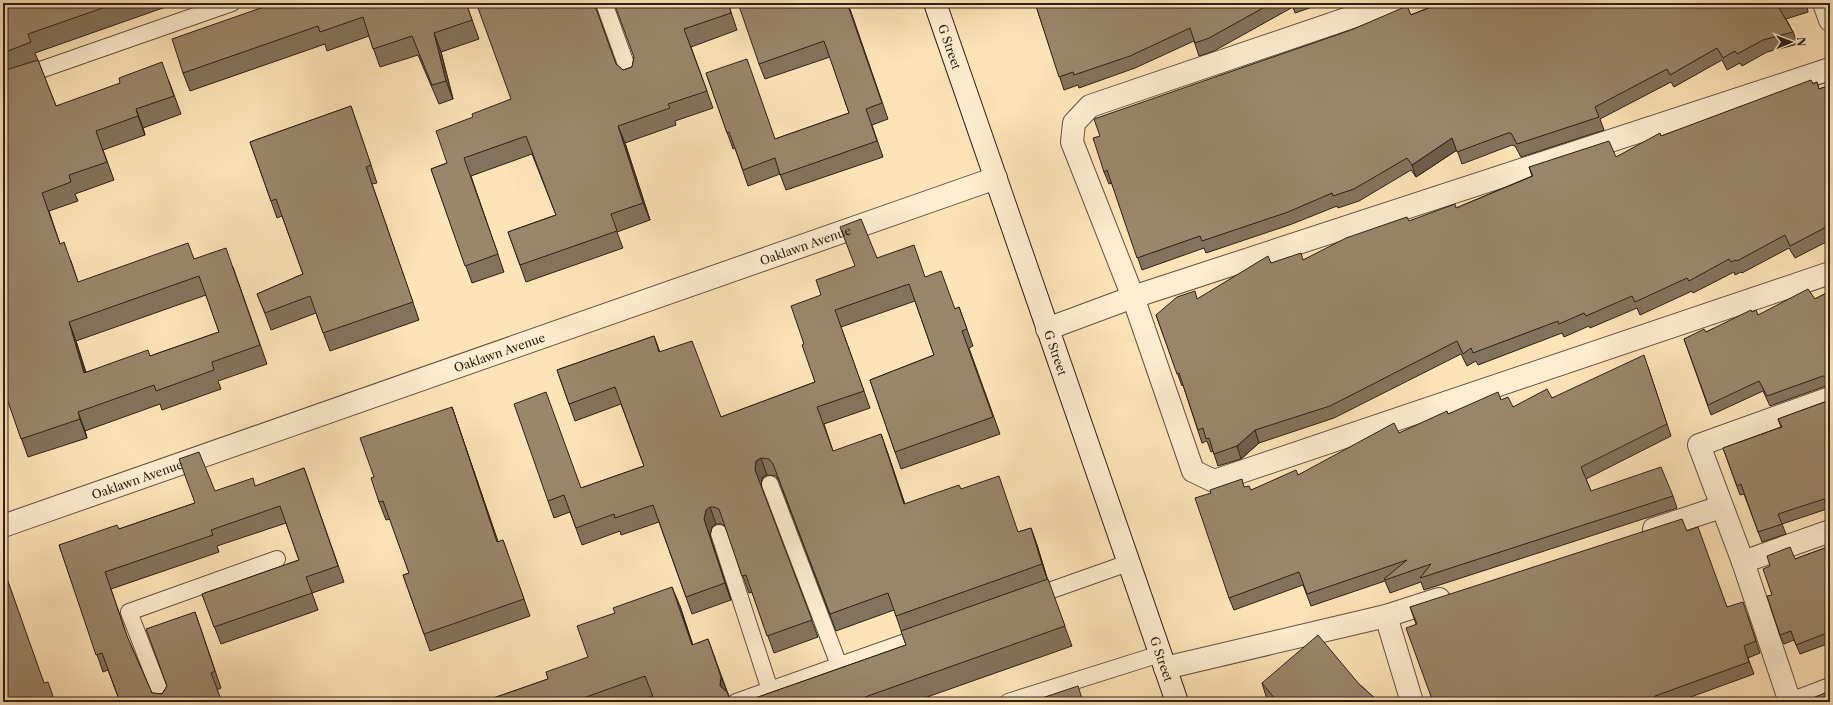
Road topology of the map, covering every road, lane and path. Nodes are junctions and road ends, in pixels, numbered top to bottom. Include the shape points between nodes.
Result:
1 (232, 3) edge
2 (604, 3) edge
3 (935, 3) edge
4 (1393, 3) edge
5 (1824, 3) edge
6 (1830, 20) edge
7 (1830, 69) edge
8 (631, 78) edge
9 (3, 83) edge
10 (996, 178) junction
11 (1830, 272) edge
12 (1133, 297) junction
13 (1047, 329) junction
14 (1830, 398) edge
15 (770, 484) dead end
16 (1721, 507) junction
17 (3, 526) edge
18 (1830, 531) edge
19 (719, 533) edge
20 (1632, 536) edge
21 (277, 560) dead end
22 (1743, 562) junction
23 (1128, 563) junction
24 (1460, 592) edge
25 (1017, 602) edge
26 (1386, 616) junction
27 (943, 628) edge
28 (1162, 661) junction
29 (839, 665) junction
30 (1830, 689) edge
31 (770, 690) junction
32 (164, 702) edge
33 (736, 702) edge
34 (1008, 702) edge
35 (1177, 702) edge
36 (1412, 702) edge
37 (1790, 702) edge
38 (1796, 702) edge

1 - 9 lane
2 - 8 lane
3 - 10 street, G Street
4 - 12 street via 1090,106 1074,123 1072,142
5 - 6 street
7 - 12 street
10 - 13 street, G Street
10 - 17 street, Oaklawn Avenue
11 - 12 street via 1214,481 1193,471
12 - 13 street
13 - 23 street, G Street
14 - 16 street via 1699,445
15 - 29 lane
16 - 20 street
16 - 22 street
18 - 22 street
19 - 31 lane
21 - 32 lane via 129,612
22 - 37 street
23 - 25 lane
23 - 28 street, G Street
24 - 26 street
26 - 28 street
26 - 36 street
27 - 29 lane
28 - 34 lane
28 - 35 street, G Street
29 - 31 lane
30 - 38 street
31 - 33 lane

